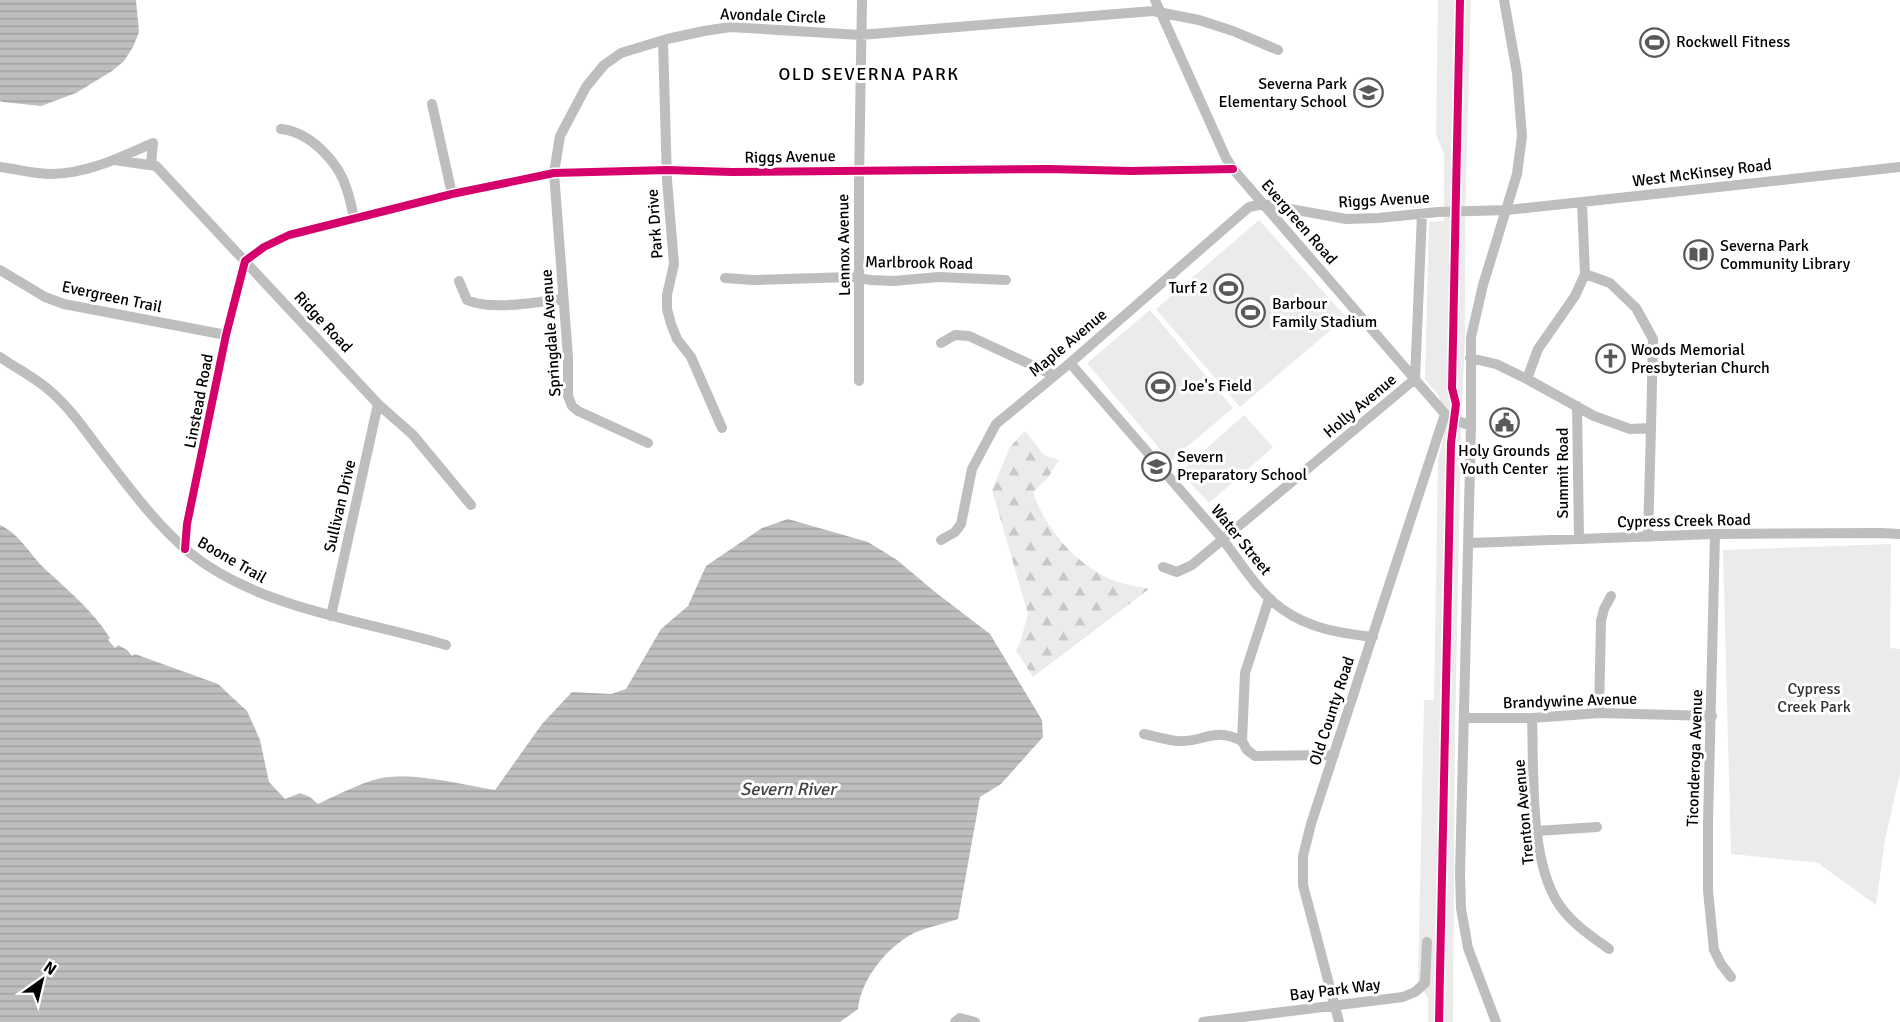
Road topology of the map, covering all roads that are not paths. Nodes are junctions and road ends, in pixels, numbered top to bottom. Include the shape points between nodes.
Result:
1 (862, 0) edge
2 (1155, 0) edge
3 (1504, 0) edge
4 (1160, 12) junction
5 (860, 35) junction
6 (663, 41) junction
7 (1278, 50) dead end
8 (432, 104) dead end
9 (280, 129) dead end
10 (114, 160) junction
11 (151, 164) junction
12 (0, 167) edge
13 (1900, 167) edge
14 (1233, 169) junction
15 (667, 170) junction
16 (860, 170) junction
17 (554, 173) junction
18 (452, 194) junction
19 (1582, 202) junction
20 (1263, 204) junction
21 (1507, 210) junction
22 (1422, 214) junction
23 (354, 218) junction
24 (245, 261) junction
25 (0, 270) edge
26 (1585, 274) junction
27 (725, 278) dead end
28 (860, 278) junction
29 (1006, 280) dead end
30 (459, 281) dead end
31 (563, 299) junction
32 (226, 335) junction
33 (941, 343) dead end
34 (0, 357) edge
35 (1470, 357) junction
36 (1070, 363) junction
37 (1053, 375) junction
38 (1416, 379) junction
39 (1527, 379) junction
40 (859, 381) dead end
41 (378, 404) junction
42 (1577, 406) junction
43 (1444, 414) junction
44 (1471, 426) junction
45 (722, 428) dead end
46 (1651, 428) junction
47 (648, 443) dead end
48 (471, 505) dead end
49 (1715, 534) junction
50 (1900, 534) edge
51 (1648, 537) junction
52 (1579, 539) junction
53 (941, 540) dead end
54 (1223, 540) junction
55 (1469, 543) junction
56 (185, 549) junction
57 (1163, 567) dead end
58 (1611, 596) dead end
59 (1269, 599) junction
60 (331, 616) junction
61 (1373, 637) junction
62 (446, 645) dead end
63 (1599, 712) junction
64 (1712, 716) junction
65 (1464, 718) junction
66 (1532, 718) junction
67 (1144, 734) dead end
68 (1242, 741) junction
69 (1334, 755) junction
70 (1596, 827) dead end
71 (1537, 831) junction
72 (1427, 942) dead end
73 (1609, 949) dead end
74 (1731, 977) dead end
75 (1335, 1005) junction
76 (955, 1022) edge
77 (975, 1022) edge
78 (1203, 1022) edge
79 (1339, 1022) edge
80 (1496, 1022) edge

1 - 5 street, Lennox Avenue
2 - 4 street, Evergreen Road
3 - 21 street via 1517,73 1522,136
4 - 5 street, Avondale Circle
4 - 7 street, Avondale Circle via 1193,18
4 - 14 street, Evergreen Road
5 - 6 street, Avondale Circle via 730,27
5 - 16 street, Lennox Avenue
6 - 15 street, Park Drive
6 - 17 street, Avondale Circle via 621,53 604,65 581,94 563,128
8 - 18 street
9 - 23 street via 305,136 333,163 347,188
10 - 11 street
10 - 11 street via 153,143
10 - 12 street via 50,174
11 - 24 street, Ridge Road
13 - 19 street, West McKinsey Road
14 - 16 street, Riggs Avenue
14 - 20 street, Evergreen Road
15 - 16 street, Riggs Avenue
15 - 17 street, Riggs Avenue
15 - 45 street, Park Drive via 674,264 667,295 670,324 692,357
16 - 28 street, Lennox Avenue
17 - 18 street, Riggs Avenue
17 - 31 street, Springdale Avenue
18 - 23 street, Riggs Avenue
19 - 21 street, West McKinsey Road
19 - 26 street
20 - 22 street, Riggs Avenue via 1346,219
20 - 36 street, Maple Avenue via 1249,207
20 - 38 street, Evergreen Road
21 - 22 street, Riggs Avenue
21 - 35 street via 1474,318
22 - 38 street, Holly Avenue
23 - 24 street, Riggs Avenue via 289,235
24 - 32 street, Linstead Road
24 - 41 street, Ridge Road
25 - 32 street, Evergreen Trail via 64,304
26 - 39 street via 1575,296 1538,349
26 - 46 street via 1610,282 1635,308 1653,339
27 - 28 street, Marlbrook Road
28 - 29 street, Marlbrook Road
28 - 40 street, Lennox Avenue
30 - 31 street via 467,300 481,304
31 - 47 street, Springdale Avenue via 568,396 572,406
32 - 56 street, Linstead Road
33 - 37 street via 956,335 969,336
34 - 56 street, Boone Trail via 49,390 66,407
35 - 39 street
35 - 44 street
36 - 37 street, Maple Avenue
36 - 54 street, Water Street
37 - 53 street, Maple Avenue via 996,424 972,469 961,524
38 - 43 street, Evergreen Road
38 - 54 street, Holly Avenue
39 - 42 street
41 - 48 street, Ridge Road via 413,435
41 - 60 street, Sullivan Drive
42 - 46 street via 1630,429
42 - 52 street, Summit Road
43 - 44 street, Evergreen Road
43 - 61 street, Old County Road
44 - 55 street
46 - 51 street
49 - 50 street, Cypress Creek Road
49 - 51 street, Cypress Creek Road
49 - 64 street, Ticonderoga Avenue
51 - 52 street, Cypress Creek Road
52 - 55 street, Cypress Creek Road
54 - 57 street, Holly Avenue via 1177,572
54 - 59 street, Water Street
55 - 65 street
56 - 60 street, Boone Trail via 240,584
58 - 63 street via 1601,621
59 - 61 street via 1316,627
59 - 68 street, Water Street via 1245,673
60 - 62 street, Boone Trail
61 - 69 street, Old County Road
63 - 64 street, Brandywine Avenue
63 - 66 street, Brandywine Avenue
64 - 74 street, Ticonderoga Avenue via 1710,921 1714,950
65 - 66 street, Brandywine Avenue
65 - 80 street via 1461,908 1468,948
66 - 71 street, Trenton Avenue
67 - 68 street via 1178,741 1223,734
68 - 69 street via 1255,756
69 - 75 street, Old County Road via 1307,836 1302,872
70 - 71 street
71 - 73 street, Trenton Avenue via 1542,866 1558,903 1573,921
72 - 75 street, Bay Park Way via 1425,983 1415,992 1403,997
75 - 78 street, Bay Park Way
75 - 79 street, Old County Road
76 - 77 street via 960,1018

